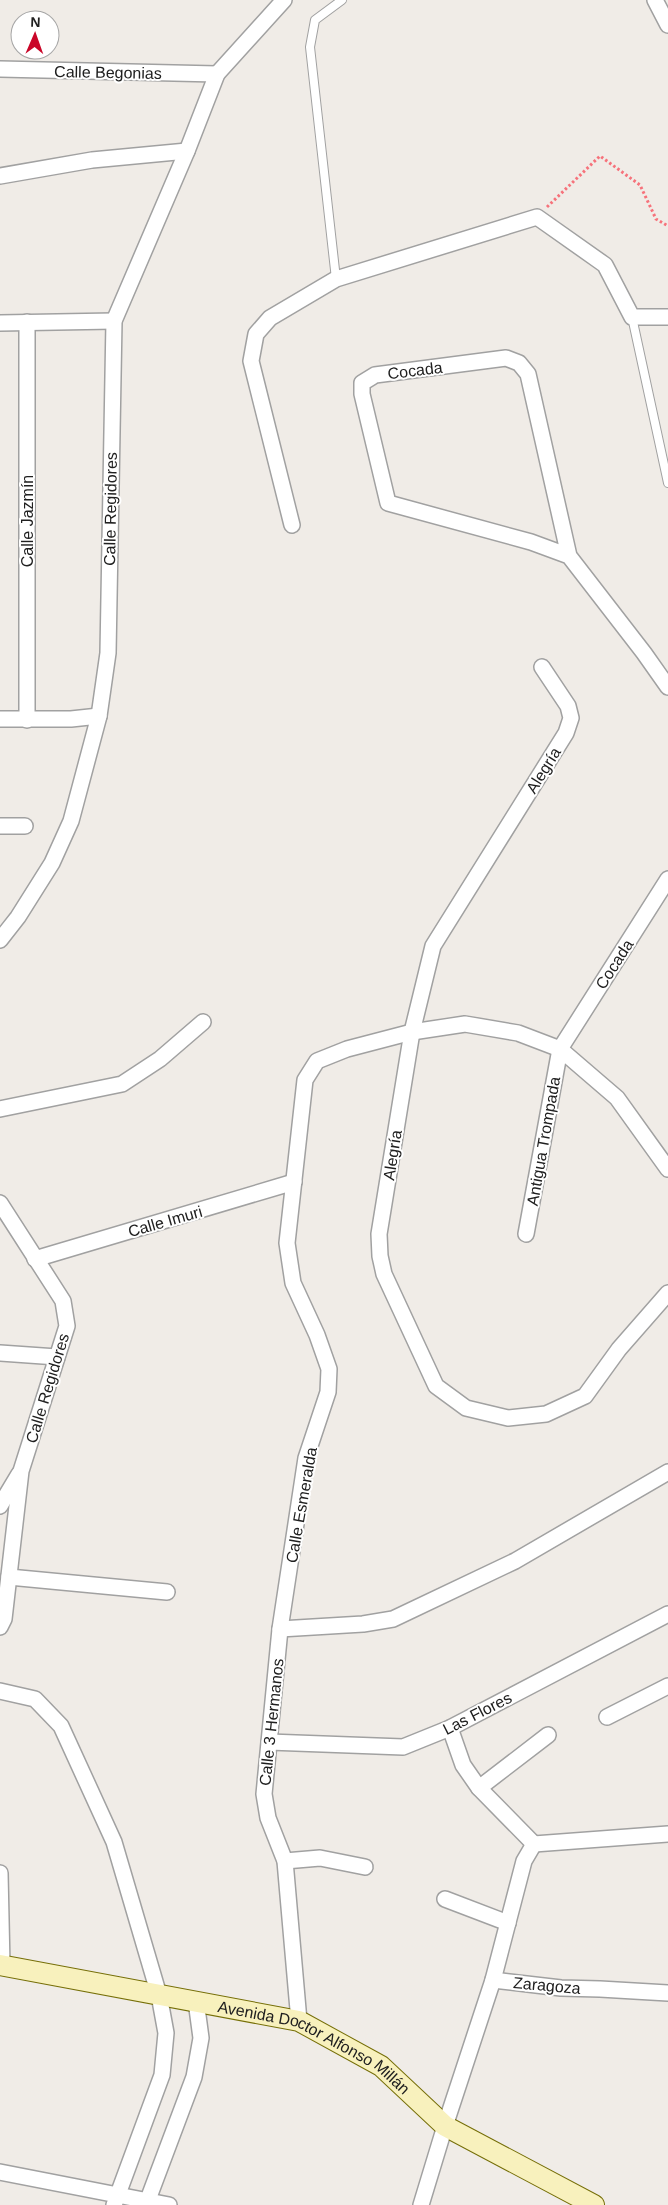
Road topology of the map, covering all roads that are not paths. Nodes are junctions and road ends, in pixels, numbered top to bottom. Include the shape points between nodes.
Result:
1 (284, 0) edge
2 (342, 0) edge
3 (655, 0) edge
4 (668, 26) edge
5 (0, 69) edge
6 (217, 74) junction
7 (187, 151) junction
8 (0, 176) edge
9 (336, 279) junction
10 (632, 317) junction
11 (668, 317) edge
12 (114, 321) junction
13 (26, 322) junction
14 (0, 323) edge
15 (668, 483) edge
16 (292, 525) dead end
17 (569, 556) junction
18 (542, 667) dead end
19 (668, 687) edge
20 (99, 716) junction
21 (0, 719) edge
22 (27, 720) junction
23 (0, 826) edge
24 (25, 826) dead end
25 (667, 882) edge
26 (0, 940) edge
27 (203, 1022) dead end
28 (412, 1032) junction
29 (560, 1049) junction
30 (0, 1109) edge
31 (668, 1170) edge
32 (294, 1182) junction
33 (0, 1202) edge
34 (526, 1234) dead end
35 (35, 1259) junction
36 (668, 1292) edge
37 (0, 1353) edge
38 (58, 1357) junction
39 (21, 1471) junction
40 (668, 1472) edge
41 (0, 1506) edge
42 (9, 1577) junction
43 (167, 1592) dead end
44 (668, 1614) edge
45 (0, 1627) edge
46 (280, 1629) junction
47 (668, 1686) edge
48 (0, 1691) edge
49 (607, 1717) dead end
50 (450, 1728) junction
51 (548, 1735) dead end
52 (269, 1742) junction
53 (480, 1788) junction
54 (668, 1834) edge
55 (534, 1844) junction
56 (285, 1861) junction
57 (365, 1867) dead end
58 (0, 1873) edge
59 (445, 1899) dead end
60 (508, 1922) junction
61 (1, 1966) edge
62 (494, 1980) junction
63 (668, 1994) edge
64 (159, 1995) junction
65 (196, 2002) junction
66 (299, 2021) junction
67 (445, 2126) junction
68 (0, 2172) edge
69 (116, 2200) edge
70 (147, 2203) edge
71 (168, 2205) edge
72 (421, 2205) edge
73 (594, 2205) edge

1 - 6 street
2 - 9 lane via 315,20 310,47
3 - 4 street
5 - 6 street, Calle Begonias
6 - 7 street, Calle Regidores
7 - 8 street via 92,160
7 - 12 street, Calle Regidores
9 - 10 street via 537,217 605,265
9 - 16 street via 270,318 256,334 251,361
10 - 11 street
10 - 15 lane
12 - 13 street
12 - 20 street, Calle Regidores via 108,653
13 - 14 street
13 - 22 street, Calle Jazmín
17 - 17 street, Cocada via 528,374 520,363 506,358 487,360 375,375 362,383 388,503 531,542
17 - 19 street, Cocada
18 - 28 street, Alegría via 568,706 571,718 566,733 433,946
20 - 22 street
20 - 26 street, Calle Regidores via 72,821 52,863
21 - 22 street
23 - 24 street
25 - 29 street, Cocada
27 - 30 street via 160,1059 122,1084
28 - 29 street, Calle Esmeralda via 465,1024 518,1033
28 - 32 street, Calle Esmeralda via 347,1049 317,1061 305,1080
28 - 36 street, Alegría via 379,1234 380,1256 384,1274 436,1386 466,1408 508,1418 546,1414 585,1396
29 - 31 street, Calle Esmeralda via 617,1098
29 - 34 street, Antigua Trompada
32 - 35 street, Calle Imuri
32 - 46 street, Calle Esmeralda via 287,1243 293,1283 329,1369 328,1392 306,1458
33 - 35 street, Calle Regidores
35 - 38 street, Calle Regidores via 63,1301 67,1326
37 - 38 street
38 - 39 street, Calle Regidores
39 - 41 street, Calle Regidores
39 - 42 street, Calle Regidores
40 - 46 street via 515,1561 393,1619
42 - 43 street
42 - 45 street, Calle Regidores via 4,1619
44 - 50 street, Las Flores
46 - 52 street, Calle 3 Hermanos
47 - 49 street
48 - 64 street via 35,1699 61,1726 114,1842
50 - 52 street, Las Flores via 403,1747
50 - 53 street via 464,1765
51 - 53 street
52 - 56 street, Calle 3 Hermanos via 264,1794 268,1818
53 - 55 street
54 - 55 street
55 - 60 street via 524,1861
56 - 57 street via 320,1858
56 - 66 street, Calle 3 Hermanos
58 - 61 street
59 - 60 street
60 - 62 street
61 - 64 main road, Avenida Doctor Alfonso Millán
62 - 63 street, Zaragoza via 560,1988
62 - 67 street
64 - 65 main road, Avenida Doctor Alfonso Millán
64 - 69 street via 166,2033 162,2075
65 - 66 main road, Avenida Doctor Alfonso Millán
65 - 70 street via 201,2038 194,2077
66 - 67 main road, Avenida Doctor Alfonso Millán via 381,2066
67 - 72 street
67 - 73 main road, Avenida Doctor Alfonso Millán
68 - 69 street
69 - 70 street
70 - 71 street

